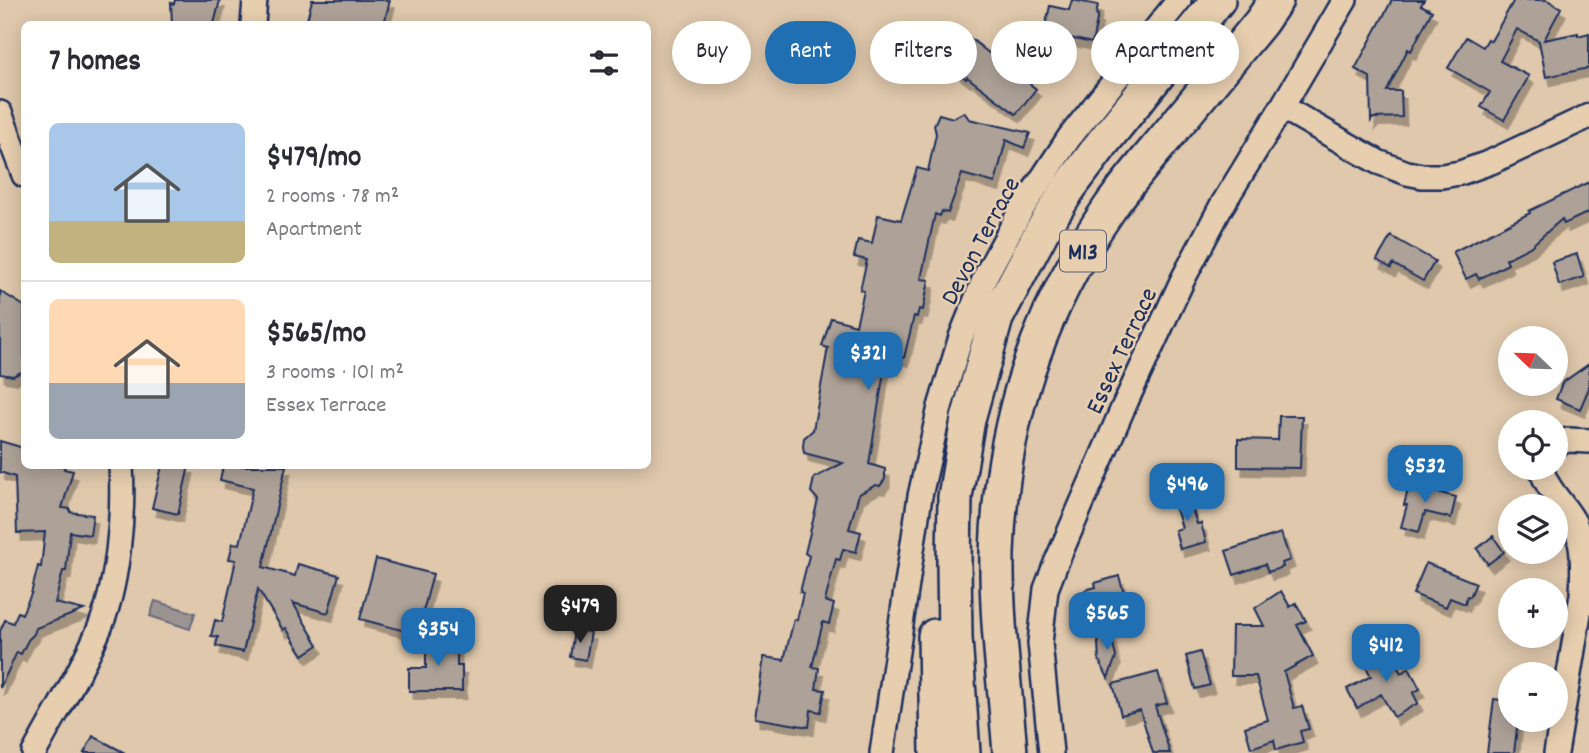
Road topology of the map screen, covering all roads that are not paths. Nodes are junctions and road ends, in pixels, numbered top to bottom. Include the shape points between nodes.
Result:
1 (255, 0) edge
2 (1179, 0) edge
3 (1218, 0) edge
4 (1276, 0) edge
5 (1345, 0) edge
6 (253, 21) edge
7 (1282, 107) junction
8 (0, 113) edge
9 (1589, 116) edge
10 (21, 167) edge
11 (991, 337) junction
12 (1568, 440) edge
13 (1589, 441) edge
14 (121, 469) edge
15 (1545, 480) edge
16 (34, 753) edge
17 (882, 753) edge
18 (937, 753) edge
19 (963, 753) edge
20 (1010, 753) edge
21 (1051, 753) edge
22 (1556, 753) edge

1 - 6 street
2 - 17 street, Devon Terrace via 1069,138 1020,212 986,275 961,337 920,496
3 - 11 highway, M13 via 1069,188 1014,281
4 - 20 highway, M13 via 1112,205 1074,265 1032,355 1018,401 1000,503 998,620
5 - 7 street, Essex Terrace
7 - 9 street via 1378,162 1422,176 1460,173
7 - 21 street, Essex Terrace via 1183,279 1046,589 1040,643
8 - 10 street
11 - 18 highway via 966,393 943,488 936,575
11 - 19 highway, M13 via 968,419 955,497
12 - 13 street
14 - 16 street via 120,531 106,610 98,634
15 - 22 street via 1575,524 1583,570

